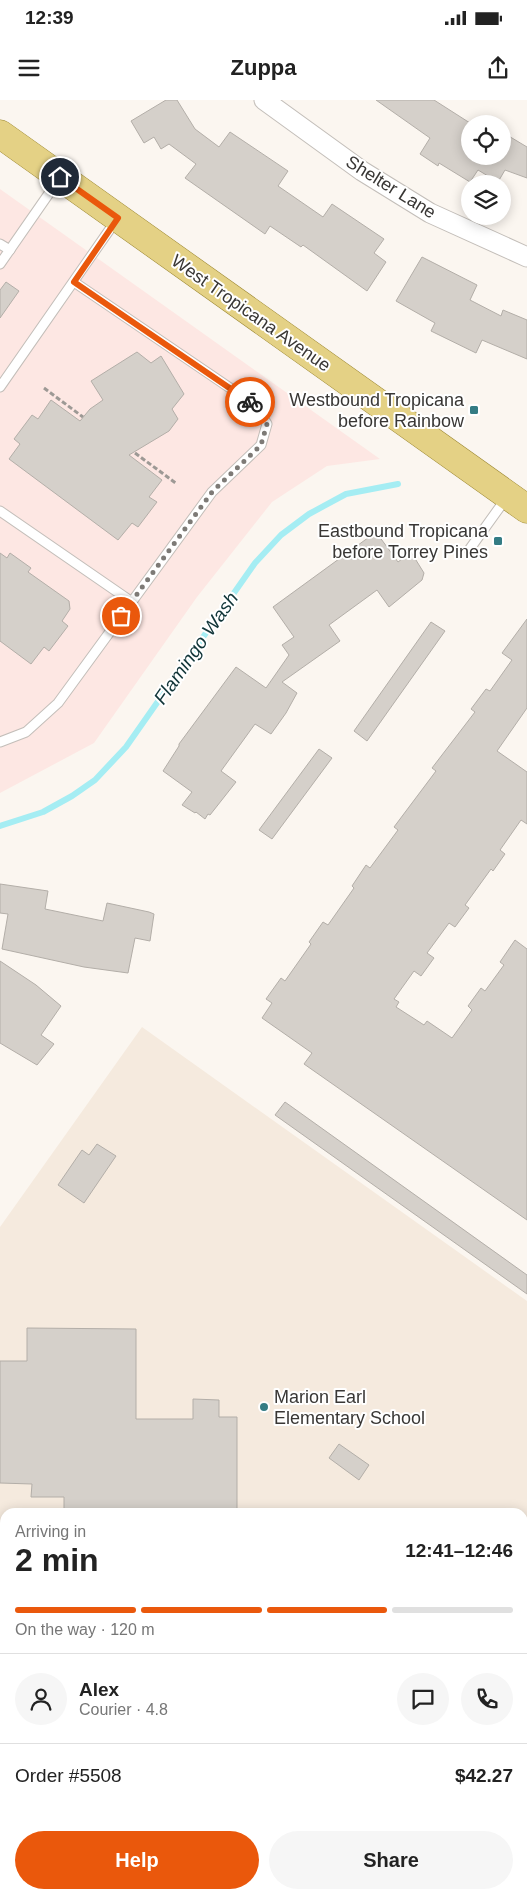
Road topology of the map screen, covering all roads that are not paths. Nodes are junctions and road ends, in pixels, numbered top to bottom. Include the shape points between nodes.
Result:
1 (264, 100) edge
2 (0, 134) edge
3 (60, 177) junction
4 (118, 218) junction
5 (0, 244) edge
6 (10, 250) junction
7 (527, 257) edge
8 (0, 264) edge
9 (74, 282) junction
10 (0, 387) edge
11 (517, 502) edge
12 (0, 511) edge
13 (469, 550) dead end
14 (132, 602) junction
15 (0, 742) edge

1 - 7 street, Shelter Lane via 362,171 430,213
2 - 3 main road, West Tropicana Avenue
3 - 4 main road, West Tropicana Avenue
3 - 6 lane
4 - 9 lane
4 - 11 main road, West Tropicana Avenue
5 - 6 lane
6 - 8 lane
9 - 10 lane
9 - 14 lane via 253,404 267,424 261,445 212,492
11 - 13 lane
12 - 14 lane
14 - 15 lane via 58,703 26,732

